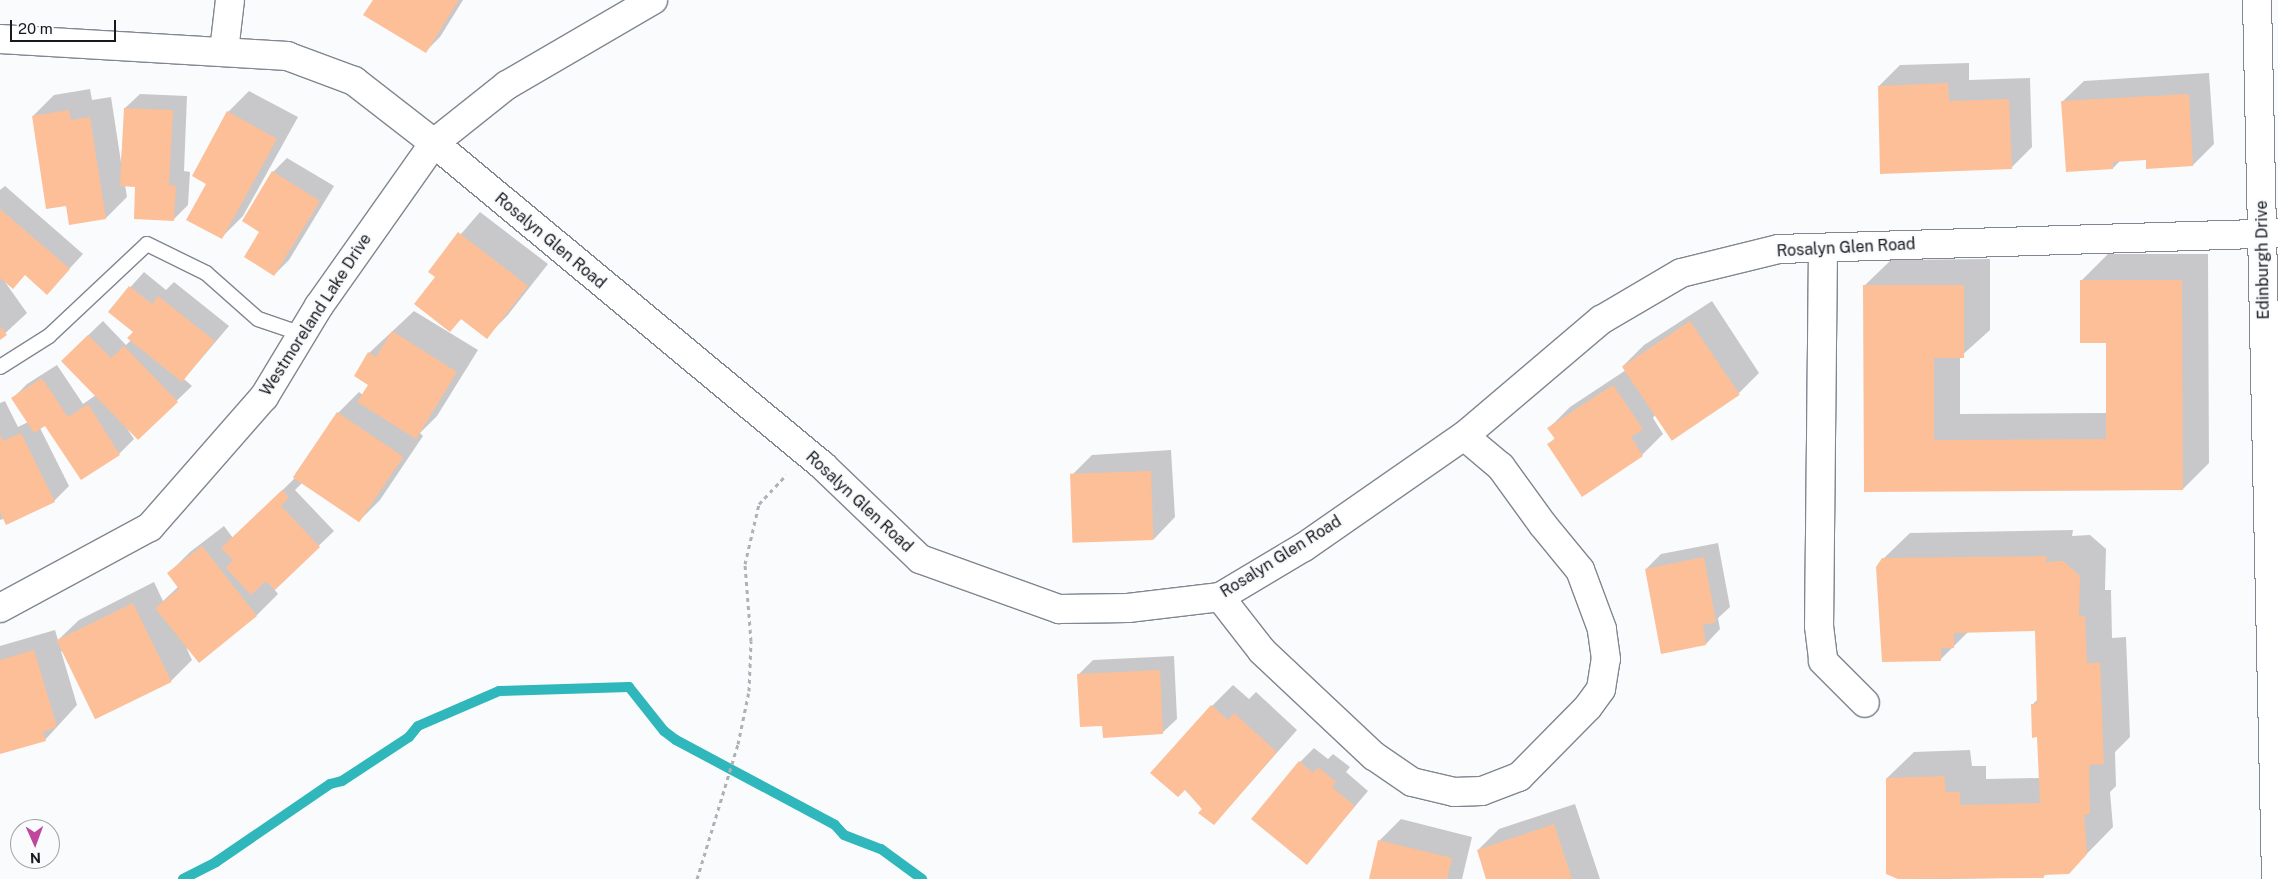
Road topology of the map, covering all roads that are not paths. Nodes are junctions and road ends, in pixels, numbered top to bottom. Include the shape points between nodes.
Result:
1 (230, 0) edge
2 (653, 0) edge
3 (2257, 0) edge
4 (0, 39) edge
5 (224, 51) junction
6 (434, 143) junction
7 (2270, 233) edge
8 (1823, 248) junction
9 (302, 334) junction
10 (0, 367) edge
11 (1464, 436) junction
12 (1220, 598) junction
13 (0, 608) edge
14 (1865, 703) dead end
15 (2276, 879) edge

1 - 5 street
2 - 6 street, Westmoreland Lake Drive via 506,85
3 - 7 street, Edinburgh Drive
4 - 5 street, Rosalyn Glen Road
5 - 6 street, Rosalyn Glen Road via 287,56 354,81
6 - 9 street, Westmoreland Lake Drive
6 - 12 street, Rosalyn Glen Road via 808,453 920,559 1060,609 1128,608
7 - 8 street, Rosalyn Glen Road
7 - 15 street, Edinburgh Drive
8 - 11 street, Rosalyn Glen Road via 1779,249 1681,273 1601,320
8 - 14 street via 1819,626 1823,661
9 - 10 lane via 258,319 206,274 147,244 49,336
9 - 13 street, Westmoreland Lake Drive via 264,396 150,527
11 - 12 street, Rosalyn Glen Road via 1304,547
11 - 12 street via 1501,467 1580,570 1602,629 1606,659 1601,689 1588,707 1519,777 1482,791 1454,792 1412,782 1374,756 1262,651

